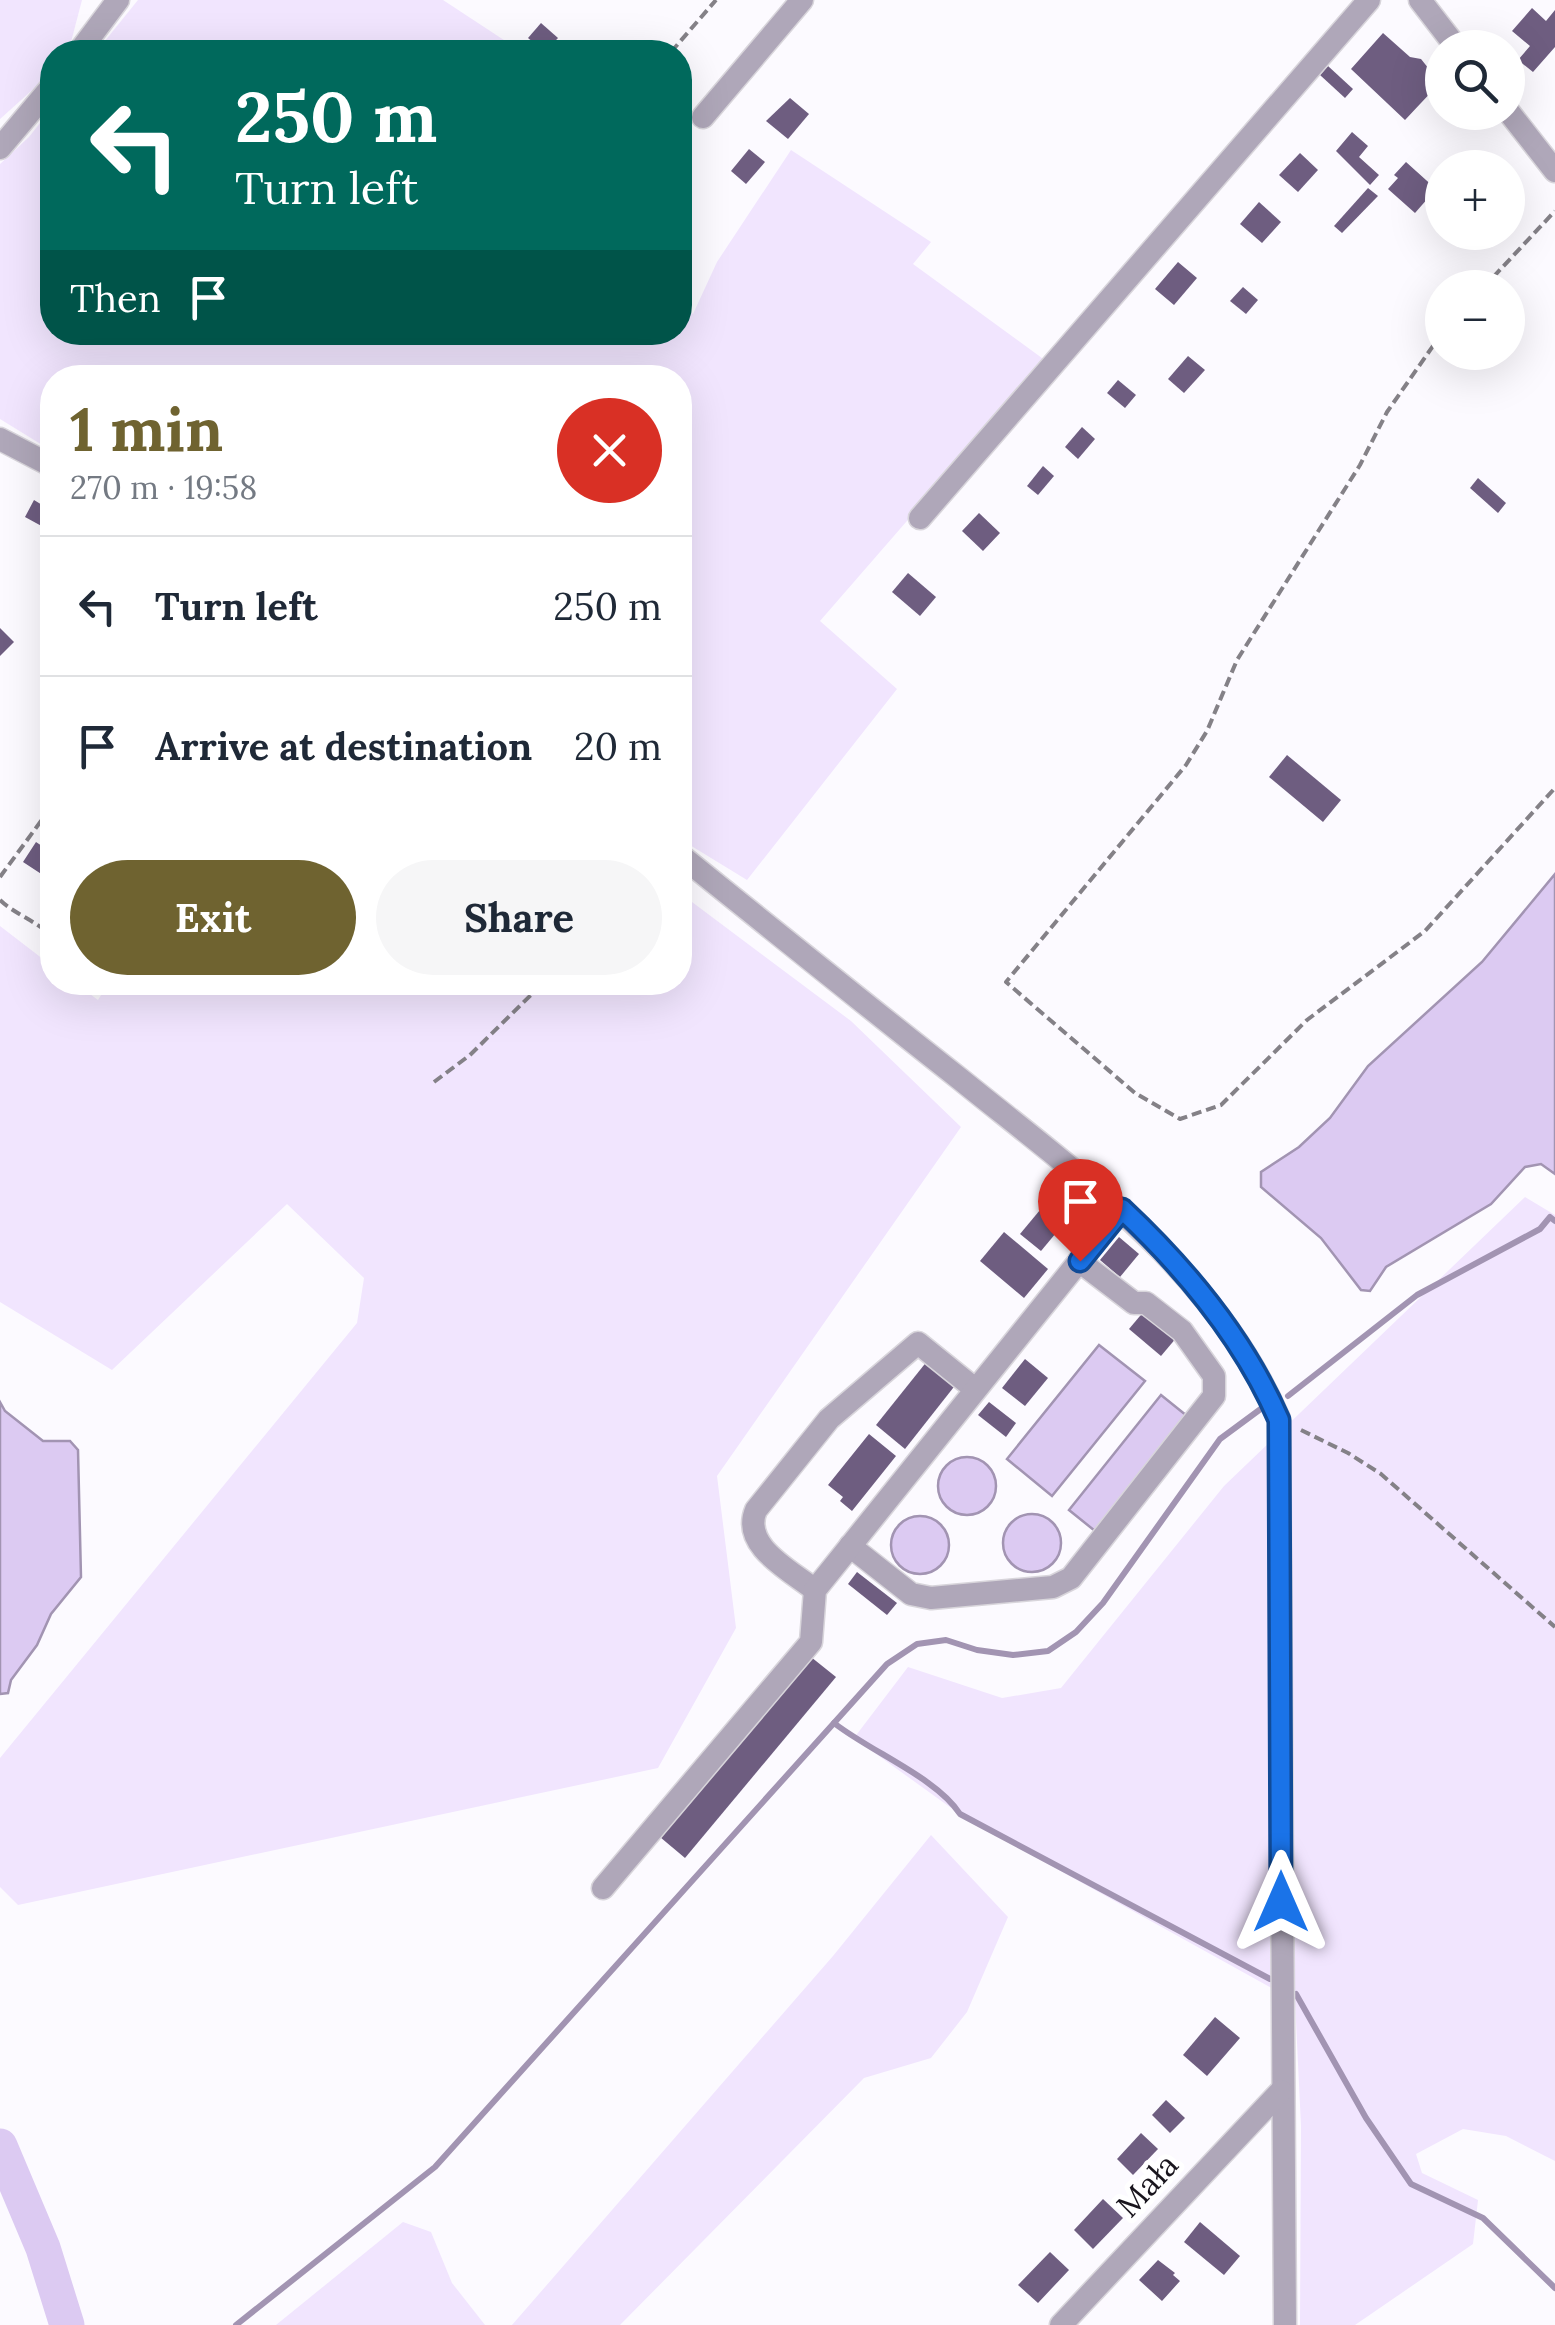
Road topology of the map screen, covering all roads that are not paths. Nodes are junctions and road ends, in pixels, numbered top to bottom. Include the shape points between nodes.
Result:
1 (118, 0) edge
2 (802, 0) edge
3 (1369, 0) edge
4 (1420, 0) edge
5 (1443, 30) edge
6 (88, 40) edge
7 (40, 100) edge
8 (703, 117) dead end
9 (1523, 130) edge
10 (0, 148) edge
11 (1555, 171) edge
12 (0, 440) edge
13 (40, 460) edge
14 (920, 518) dead end
15 (692, 866) edge
16 (1122, 1209) junction
17 (1080, 1261) junction
18 (976, 1388) junction
19 (850, 1546) junction
20 (815, 1590) junction
21 (603, 1888) dead end
22 (1282, 2091) junction
23 (1061, 2325) edge
24 (1285, 2325) edge

1 - 6 street
2 - 8 street
3 - 14 street
4 - 5 street
7 - 10 street
9 - 11 street
12 - 13 street
15 - 16 street
16 - 17 street
16 - 22 street via 1219,1317 1255,1367 1279,1420
17 - 18 street
17 - 19 street via 1182,1331 1214,1376 1214,1396 1071,1578 1052,1588 931,1598 911,1594
18 - 19 street
18 - 20 street via 918,1343 829,1419 756,1510 751,1522 758,1544
19 - 20 street
20 - 21 street via 811,1642
22 - 23 street, Mała
22 - 24 street

